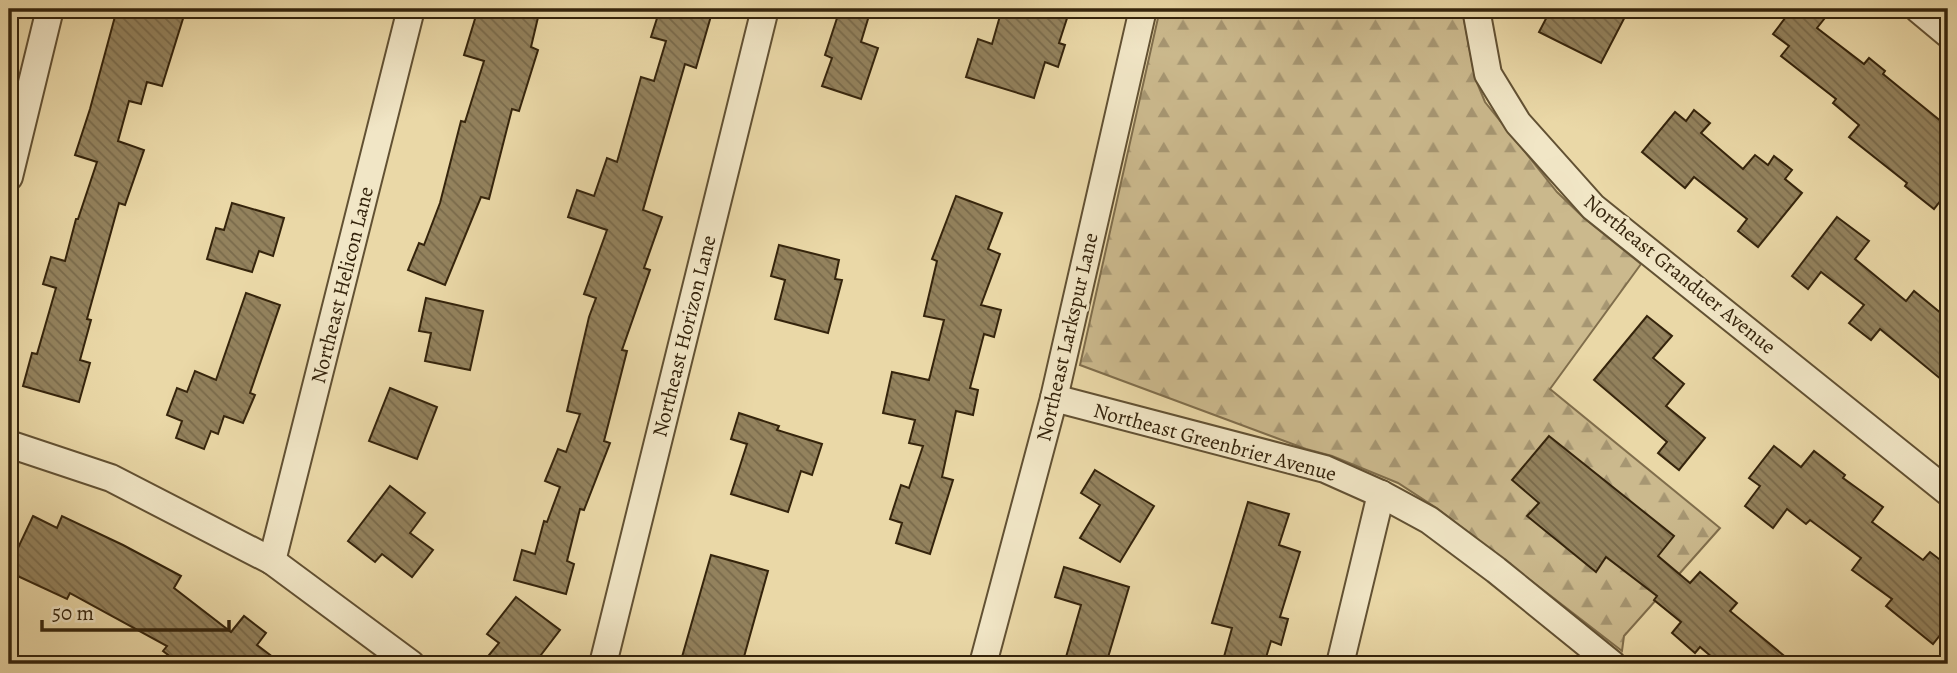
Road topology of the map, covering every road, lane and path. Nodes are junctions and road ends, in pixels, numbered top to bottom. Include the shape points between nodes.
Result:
1 (50, 9) edge
2 (411, 9) edge
3 (765, 9) edge
4 (1143, 9) edge
5 (1476, 9) edge
6 (1918, 9) edge
7 (1948, 34) edge
8 (20, 89) edge
9 (9, 177) edge
10 (1054, 398) junction
11 (9, 444) edge
12 (1948, 492) edge
13 (1381, 494) junction
14 (272, 561) junction
15 (411, 664) edge
16 (603, 664) edge
17 (983, 664) edge
18 (1340, 664) edge
19 (1612, 664) edge

1 - 8 street
2 - 14 street, Northeast Helicon Lane
3 - 16 street, Northeast Horizon Lane
4 - 10 street, Northeast Larkspur Lane
5 - 12 street, Northeast Granduer Avenue via 1488,75 1518,124 1593,207
6 - 7 street
8 - 9 street
10 - 13 street, Northeast Greenbrier Avenue via 1325,469
10 - 17 street, Northeast Larkspur Lane
11 - 14 street via 111,478
13 - 18 street
13 - 19 street, Northeast Greenbrier Avenue via 1429,520
14 - 15 street

